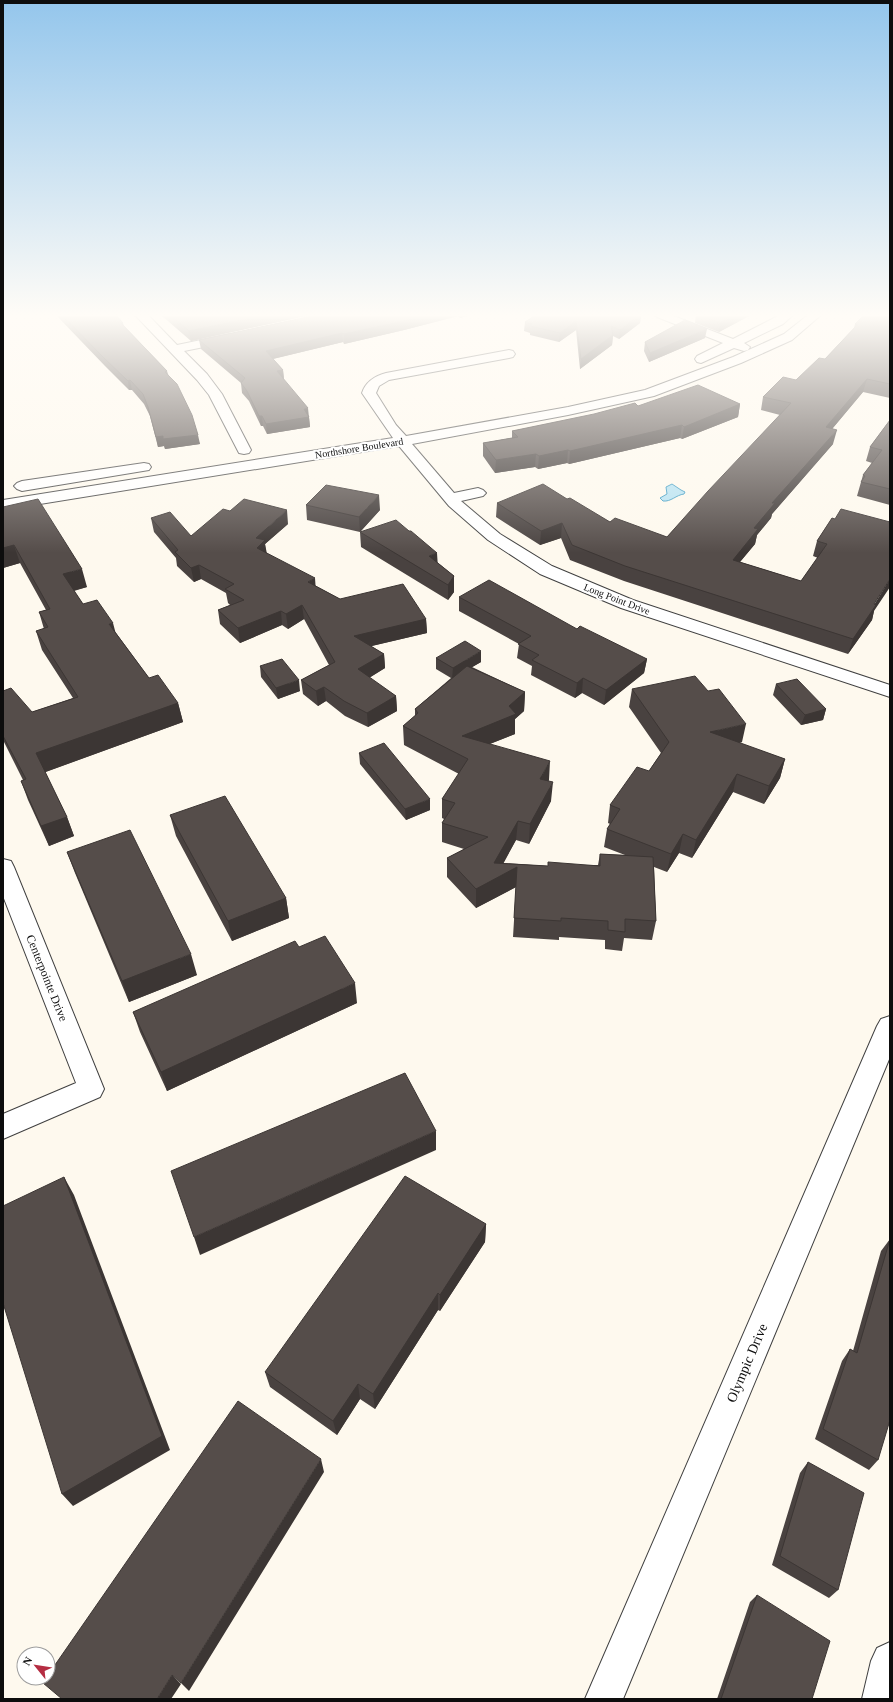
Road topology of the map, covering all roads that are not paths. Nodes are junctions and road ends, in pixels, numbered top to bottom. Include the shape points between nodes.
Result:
1 (214, 394) edge
2 (369, 394) edge
3 (643, 394) edge
4 (394, 431) junction
5 (259, 448) dead end
6 (244, 450) junction
7 (229, 453) dead end
8 (156, 465) dead end
9 (11, 488) dead end
10 (478, 493) dead end
11 (450, 498) junction
12 (3, 505) edge
13 (890, 691) edge
14 (3, 867) edge
15 (887, 1044) edge
16 (3, 1127) edge
17 (890, 1661) edge
18 (604, 1699) edge
19 (880, 1699) edge

1 - 6 street
2 - 4 street, Long Point Drive
3 - 4 street, Northshore Boulevard via 568,411
4 - 11 street, Long Point Drive
4 - 12 street, Northshore Boulevard
5 - 6 street
6 - 7 street
8 - 9 street
10 - 11 street
11 - 13 street, Long Point Drive via 494,537 546,570 628,604
14 - 16 street, Centerpointe Drive via 91,1089
15 - 18 street, Olympic Drive
17 - 19 street

